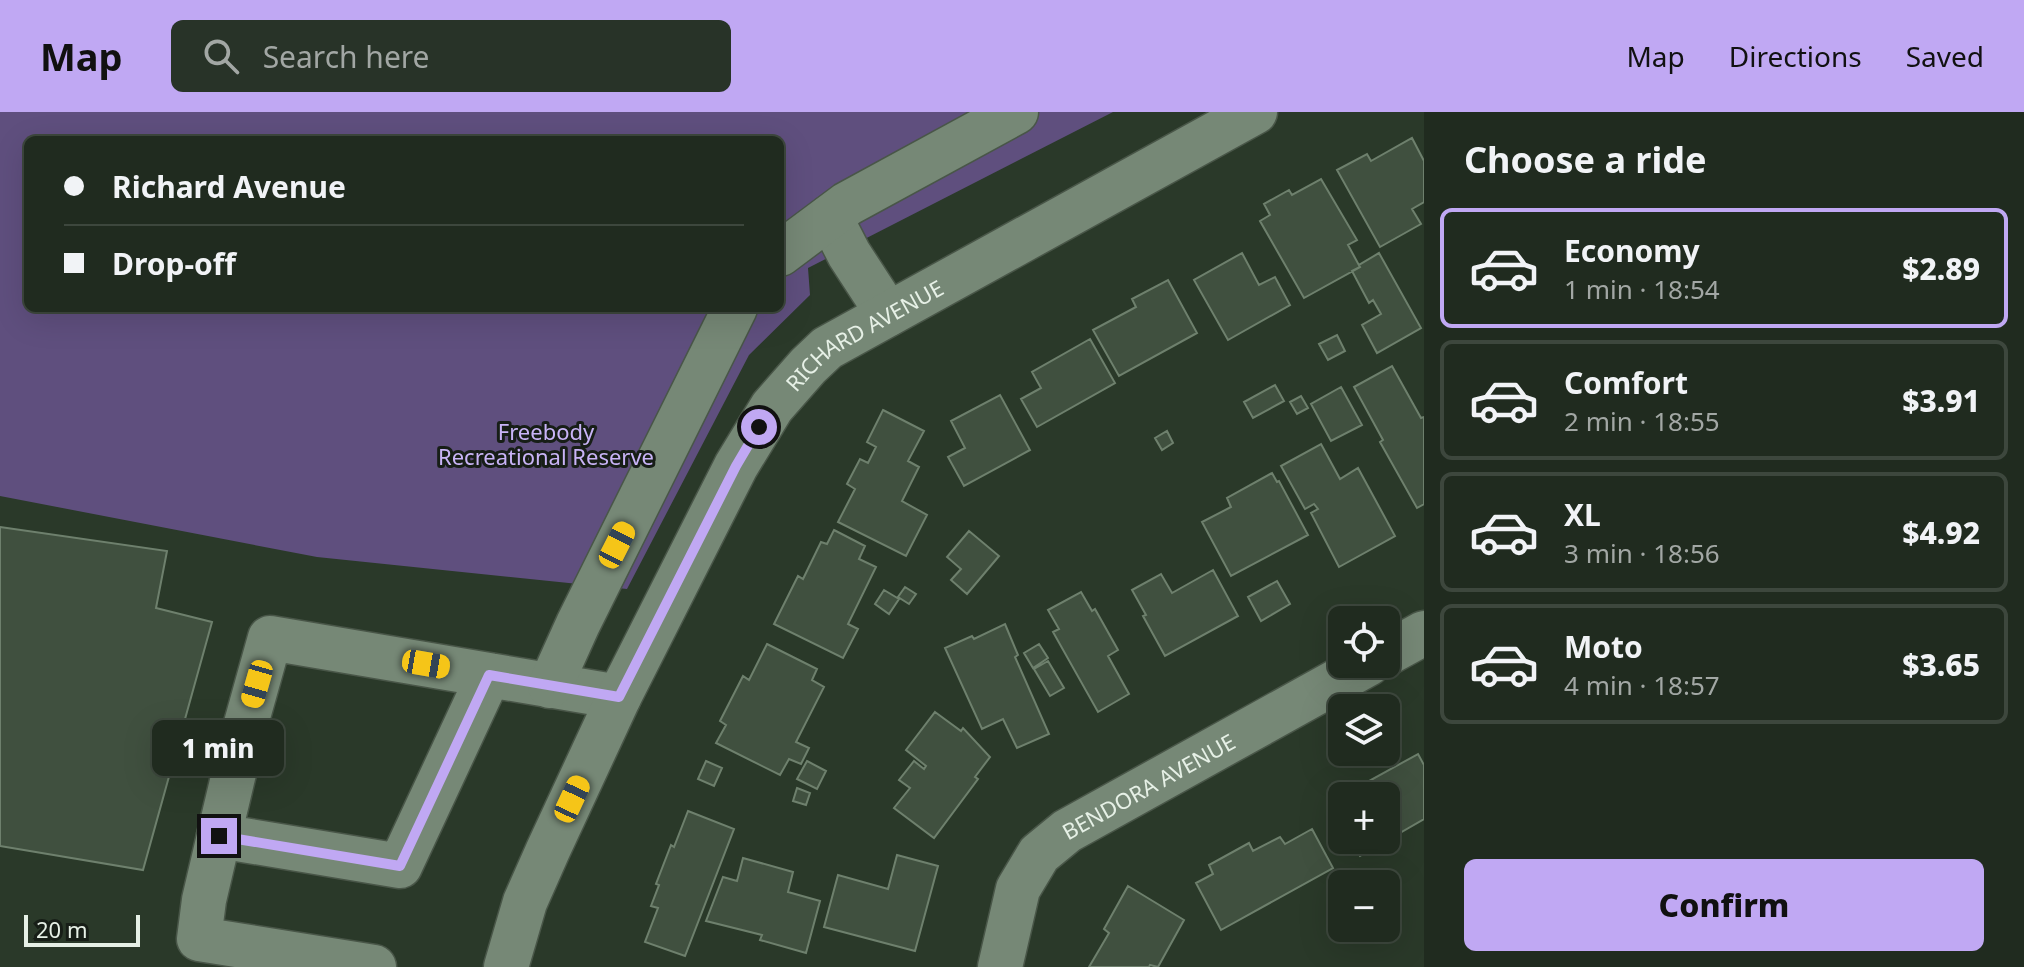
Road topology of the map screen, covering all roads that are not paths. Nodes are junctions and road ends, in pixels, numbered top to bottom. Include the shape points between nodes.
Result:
1 (1016, 112) edge
2 (1255, 112) edge
3 (830, 217) junction
4 (784, 251) edge
5 (733, 312) edge
6 (888, 314) junction
7 (1424, 633) edge
8 (1400, 646) edge
9 (489, 675) junction
10 (1343, 678) edge
11 (550, 686) junction
12 (619, 697) junction
13 (219, 836) junction
14 (374, 967) edge
15 (506, 967) edge
16 (1000, 967) edge

1 - 3 street
2 - 6 street, RICHARD AVENUE
3 - 4 street
3 - 6 street
5 - 11 street
6 - 12 street, RICHARD AVENUE via 827,348 772,407 736,466
7 - 8 street
9 - 11 street
9 - 13 street via 400,866
9 - 13 street via 270,638
10 - 16 street, BENDORA AVENUE via 1067,831 1039,854 1018,889
11 - 12 street
12 - 15 street, RICHARD AVENUE via 525,902
13 - 14 street via 199,939

